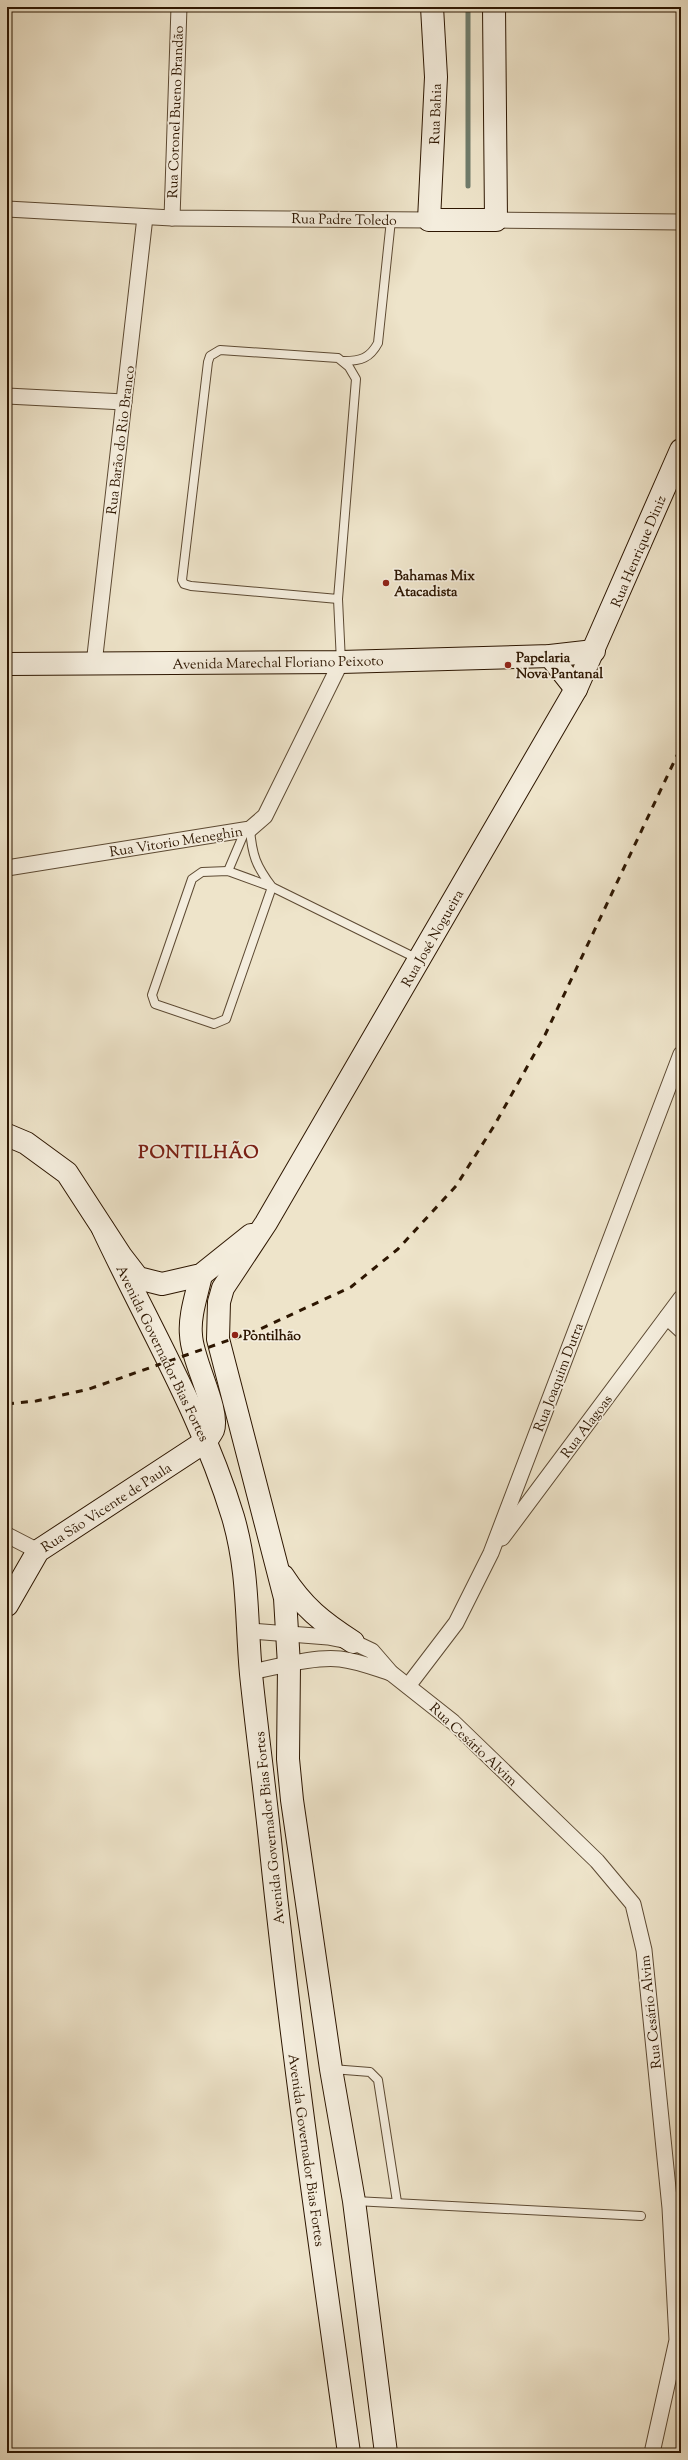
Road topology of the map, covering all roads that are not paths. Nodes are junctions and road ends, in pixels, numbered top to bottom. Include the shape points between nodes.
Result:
1 (179, 7) edge
2 (432, 7) edge
3 (494, 7) edge
4 (7, 209) edge
5 (146, 217) junction
6 (172, 218) junction
7 (391, 220) junction
8 (429, 220) junction
9 (489, 220) junction
10 (681, 222) edge
11 (344, 361) junction
12 (7, 396) edge
13 (124, 402) junction
14 (681, 450) edge
15 (338, 599) junction
16 (594, 651) junction
17 (550, 656) junction
18 (341, 662) junction
19 (7, 664) edge
20 (94, 664) junction
21 (576, 689) junction
22 (248, 830) junction
23 (7, 868) edge
24 (228, 871) junction
25 (272, 887) junction
26 (419, 960) junction
27 (681, 1054) edge
28 (7, 1135) edge
29 (266, 1223) junction
30 (103, 1229) junction
31 (201, 1275) junction
32 (681, 1298) edge
33 (667, 1317) junction
34 (681, 1330) edge
35 (206, 1441) junction
36 (7, 1535) edge
37 (38, 1551) junction
38 (491, 1553) junction
39 (278, 1568) junction
40 (7, 1605) edge
41 (250, 1631) junction
42 (288, 1634) junction
43 (352, 1642) junction
44 (289, 1666) junction
45 (251, 1672) junction
46 (391, 1674) junction
47 (408, 1686) junction
48 (332, 2069) junction
49 (354, 2201) junction
50 (397, 2202) junction
51 (676, 2209) edge
52 (641, 2216) dead end
53 (349, 2453) edge
54 (386, 2453) edge
55 (652, 2453) edge

1 - 6 street, Rua Coronel Bueno Brandão
2 - 8 main road, Rua Bahia via 436,77
3 - 9 main road
4 - 5 street, Rua Padre Toledo
5 - 6 street, Rua Padre Toledo
5 - 13 street, Rua Barão do Rio Branco
6 - 7 street, Rua Padre Toledo
7 - 8 street, Rua Padre Toledo
7 - 11 lane via 378,343 374,352 366,358
8 - 9 main road, Rua Padre Toledo
9 - 10 street, Rua Padre Toledo
11 - 15 lane via 356,379
11 - 15 lane via 338,358 220,350 210,356 181,575 184,584 191,586
12 - 13 street
13 - 20 street, Rua Barão do Rio Branco
14 - 16 main road, Rua Henrique Diniz
15 - 18 lane
16 - 17 main road, Avenida Marechal Floriano Peixoto
16 - 21 main road, Rua José Nogueira
17 - 18 main road, Avenida Marechal Floriano Peixoto
17 - 21 main road
18 - 20 main road, Avenida Marechal Floriano Peixoto
18 - 22 street, Rua Vitorio Meneghin via 265,816
19 - 20 main road, Avenida Marechal Floriano Peixoto
21 - 26 main road, Rua José Nogueira
22 - 23 street, Rua Vitorio Meneghin
22 - 24 lane
22 - 25 lane via 259,870
24 - 25 lane
24 - 25 lane via 202,872 192,879 152,996 155,1004 214,1024 226,1019
25 - 26 lane
26 - 29 main road, Rua José Nogueira
27 - 38 street, Rua Joaquim Dutra
28 - 30 main road via 26,1142 67,1173
29 - 31 main road
29 - 39 main road, Avenida Governador Bias Fortes via 223,1288 219,1302 218,1339
30 - 31 main road via 138,1278 162,1284
30 - 35 main road, Avenida Governador Bias Fortes via 177,1376
31 - 35 main road via 190,1335 214,1418 213,1430
32 - 33 street, Rua Alagoas
33 - 34 street
33 - 38 street, Rua Alagoas
35 - 37 main road, Rua São Vicente de Paula
35 - 41 main road, Avenida Governador Bias Fortes via 233,1518 245,1569
36 - 37 street
37 - 40 main road, Rua São Vicente de Paula
38 - 47 street, Rua Joaquim Dutra via 456,1623
39 - 42 main road, Avenida Governador Bias Fortes via 285,1598
39 - 43 main road via 298,1598 320,1621
41 - 42 street
41 - 45 main road, Avenida Governador Bias Fortes
42 - 43 street
42 - 44 main road, Avenida Governador Bias Fortes
43 - 46 street via 378,1656
44 - 45 street
44 - 46 street via 339,1659 364,1664
44 - 48 main road, Avenida Governador Bias Fortes via 287,1710 292,1800
45 - 53 main road, Avenida Governador Bias Fortes via 290,2026
46 - 47 street, Rua Cesário Alvim
47 - 51 street, Rua Cesário Alvim via 453,1722 597,1861 633,1904 644,1950
48 - 49 main road, Avenida Governador Bias Fortes
48 - 50 lane via 370,2072 378,2080
49 - 50 lane
49 - 54 main road, Avenida Governador Bias Fortes
50 - 52 lane
51 - 55 street, Rua Cesário Alvim via 677,2340

